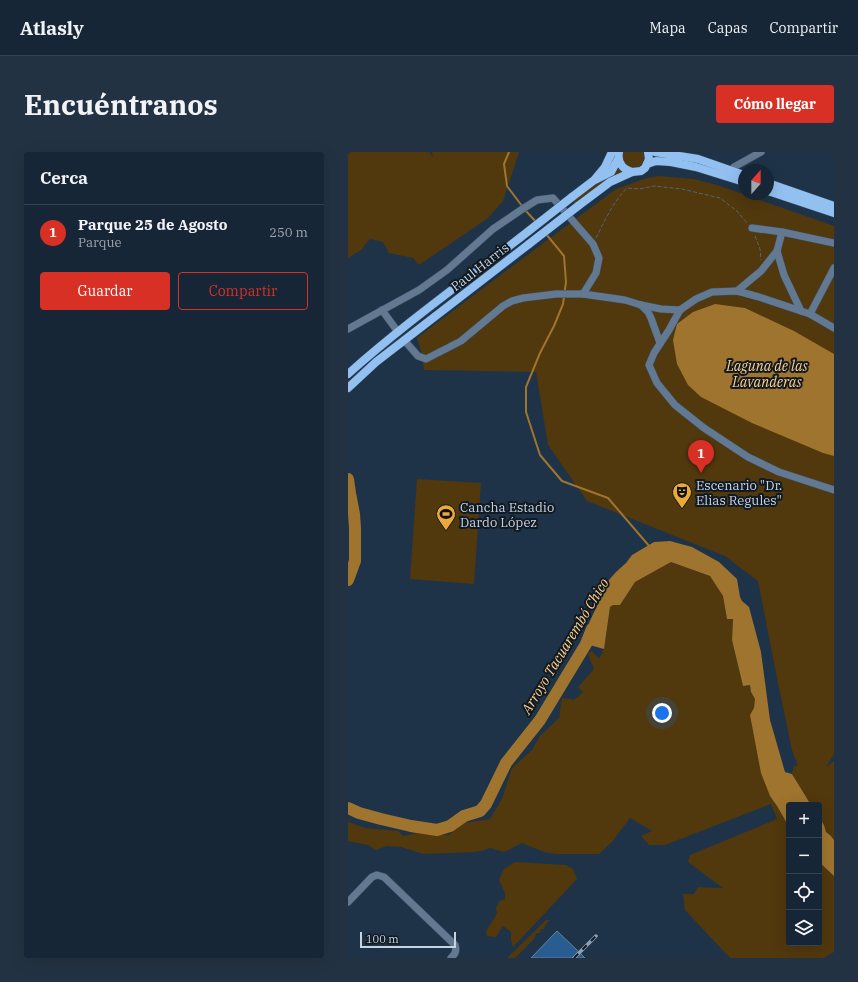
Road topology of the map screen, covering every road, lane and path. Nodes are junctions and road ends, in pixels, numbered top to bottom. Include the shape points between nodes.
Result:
1 (612, 152) edge
2 (648, 152) edge
3 (656, 152) edge
4 (761, 152) edge
5 (619, 156) edge
6 (648, 164) junction
7 (632, 172) junction
8 (730, 174) junction
9 (738, 175) edge
10 (738, 179) edge
11 (594, 181) junction
12 (774, 185) edge
13 (774, 193) edge
14 (834, 206) edge
15 (834, 213) edge
16 (752, 228) junction
17 (782, 232) junction
18 (834, 243) edge
19 (593, 244) junction
20 (777, 251) junction
21 (834, 268) edge
22 (761, 270) junction
23 (736, 291) junction
24 (583, 294) junction
25 (641, 305) junction
26 (382, 310) junction
27 (680, 310) junction
28 (801, 311) junction
29 (810, 314) junction
30 (834, 328) edge
31 (348, 329) edge
32 (398, 332) junction
33 (404, 340) junction
34 (660, 343) junction
35 (348, 374) edge
36 (350, 386) edge
37 (834, 490) edge
38 (348, 902) edge
39 (451, 958) edge

1 - 11 main road
2 - 6 main road
3 - 8 main road via 698,160
4 - 8 street via 738,164
5 - 7 main road via 623,168
5 - 11 main road, Paul Harris via 611,172
6 - 7 main road, Paul Harris via 641,171
6 - 8 main road, Paul Harris via 656,161 671,162
7 - 33 main road, Paul Harris, bridge via 610,182
8 - 9 main road
8 - 10 main road
11 - 32 main road, Paul Harris, bridge
12 - 14 main road
13 - 15 main road
16 - 17 street
16 - 19 path via 720,198 682,189 654,186 627,188 608,212
16 - 22 path via 760,249
17 - 18 street
17 - 20 street
19 - 24 street via 599,258 596,274
19 - 26 street via 554,198 537,200 493,230 447,270 419,290
20 - 22 street
20 - 28 street via 784,275
21 - 29 street
22 - 23 street
23 - 27 street via 712,292
23 - 28 street
24 - 25 street
24 - 33 street via 556,294 512,301 460,341 426,359 418,356
25 - 27 street
25 - 34 street via 648,312
26 - 31 street
26 - 32 street
27 - 34 street
28 - 29 street
29 - 30 street
32 - 33 main road
32 - 35 main road, Paul Harris
33 - 36 main road, Paul Harris
34 - 37 street via 649,365 657,382 675,405 748,457 779,472
38 - 39 street via 372,877 377,875 384,878 455,945 456,951

